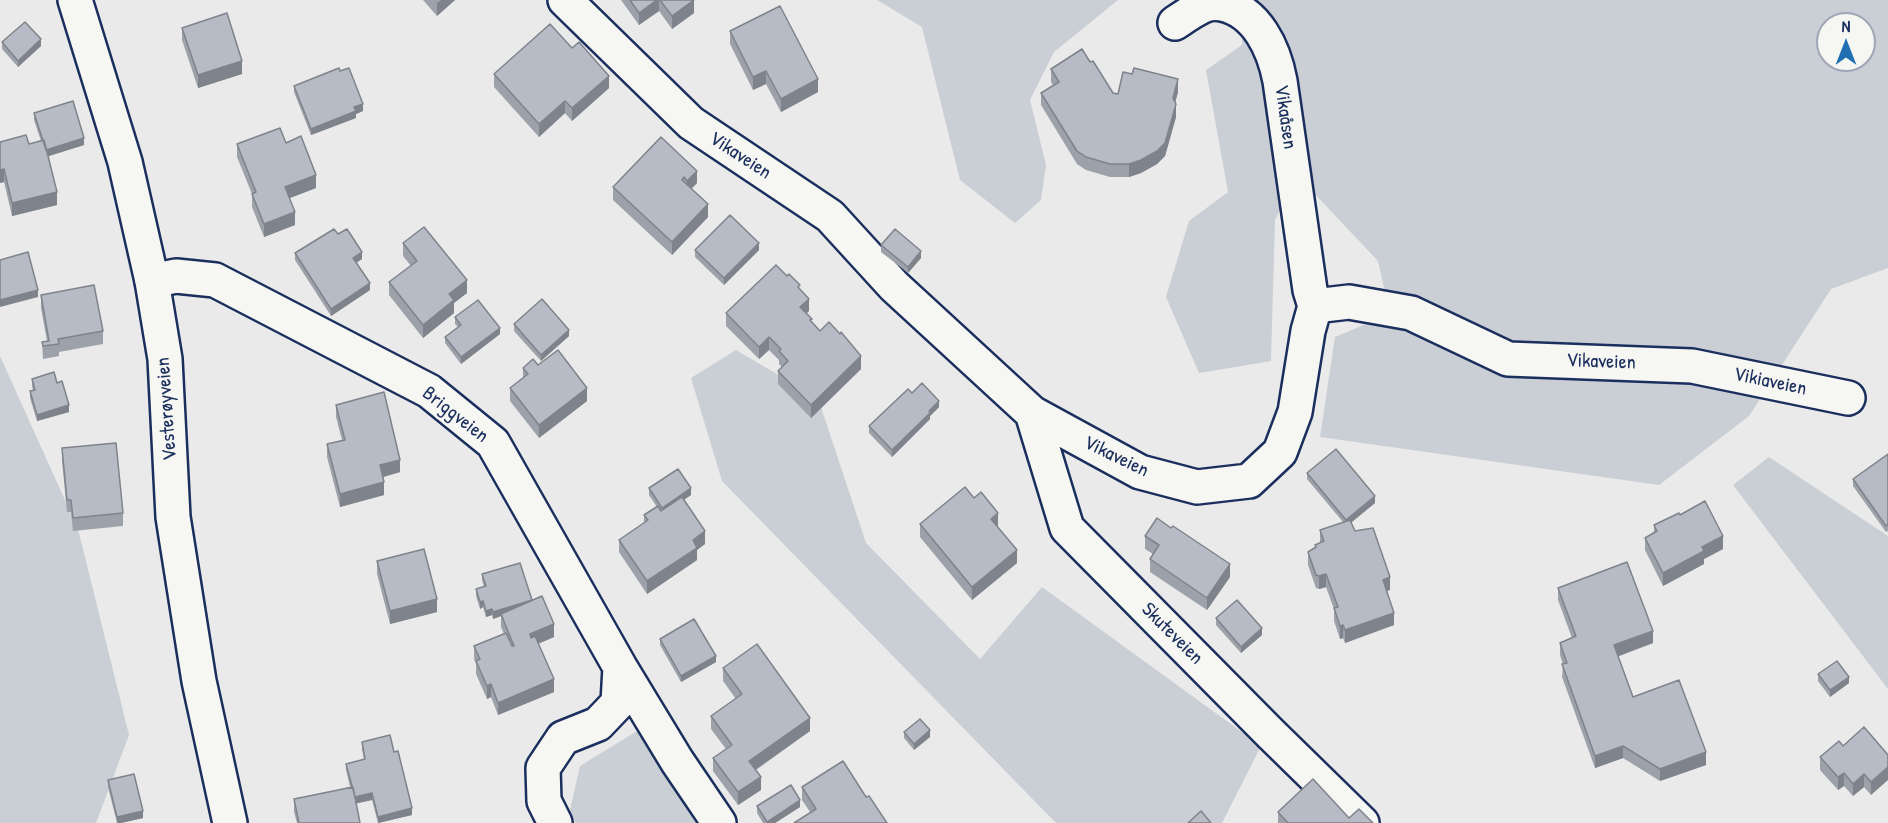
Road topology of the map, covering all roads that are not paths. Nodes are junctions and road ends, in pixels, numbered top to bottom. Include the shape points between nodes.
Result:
1 (75, 0) edge
2 (566, 0) edge
3 (1175, 23) dead end
4 (152, 281) junction
5 (1316, 306) junction
6 (1692, 366) joint
7 (1848, 398) dead end
8 (1032, 413) junction
9 (620, 667) junction
10 (230, 823) edge
11 (555, 823) edge
12 (719, 823) edge
13 (1362, 823) edge

1 - 4 street, Vesterøyveien via 125,162
2 - 8 street, Vikaveien via 691,123 830,216 894,286
3 - 5 street, Vikaåsen via 1205,5 1228,5 1256,25 1269,45 1280,81 1310,290
4 - 9 street, Briggveien via 176,276 215,280 429,391 493,443
4 - 10 street, Vesterøyveien via 165,359 173,517 199,681
5 - 6 street, Vikaveien via 1349,302 1411,313 1508,359
5 - 8 street, Vikaveien via 1295,412 1284,442 1280,452 1249,481 1197,487 1140,472
6 - 7 street, Vikiaveien
8 - 13 street, Skuteveien via 1067,528
9 - 11 street via 618,703 598,724 563,738 543,768 544,801
9 - 12 street, Briggveien

